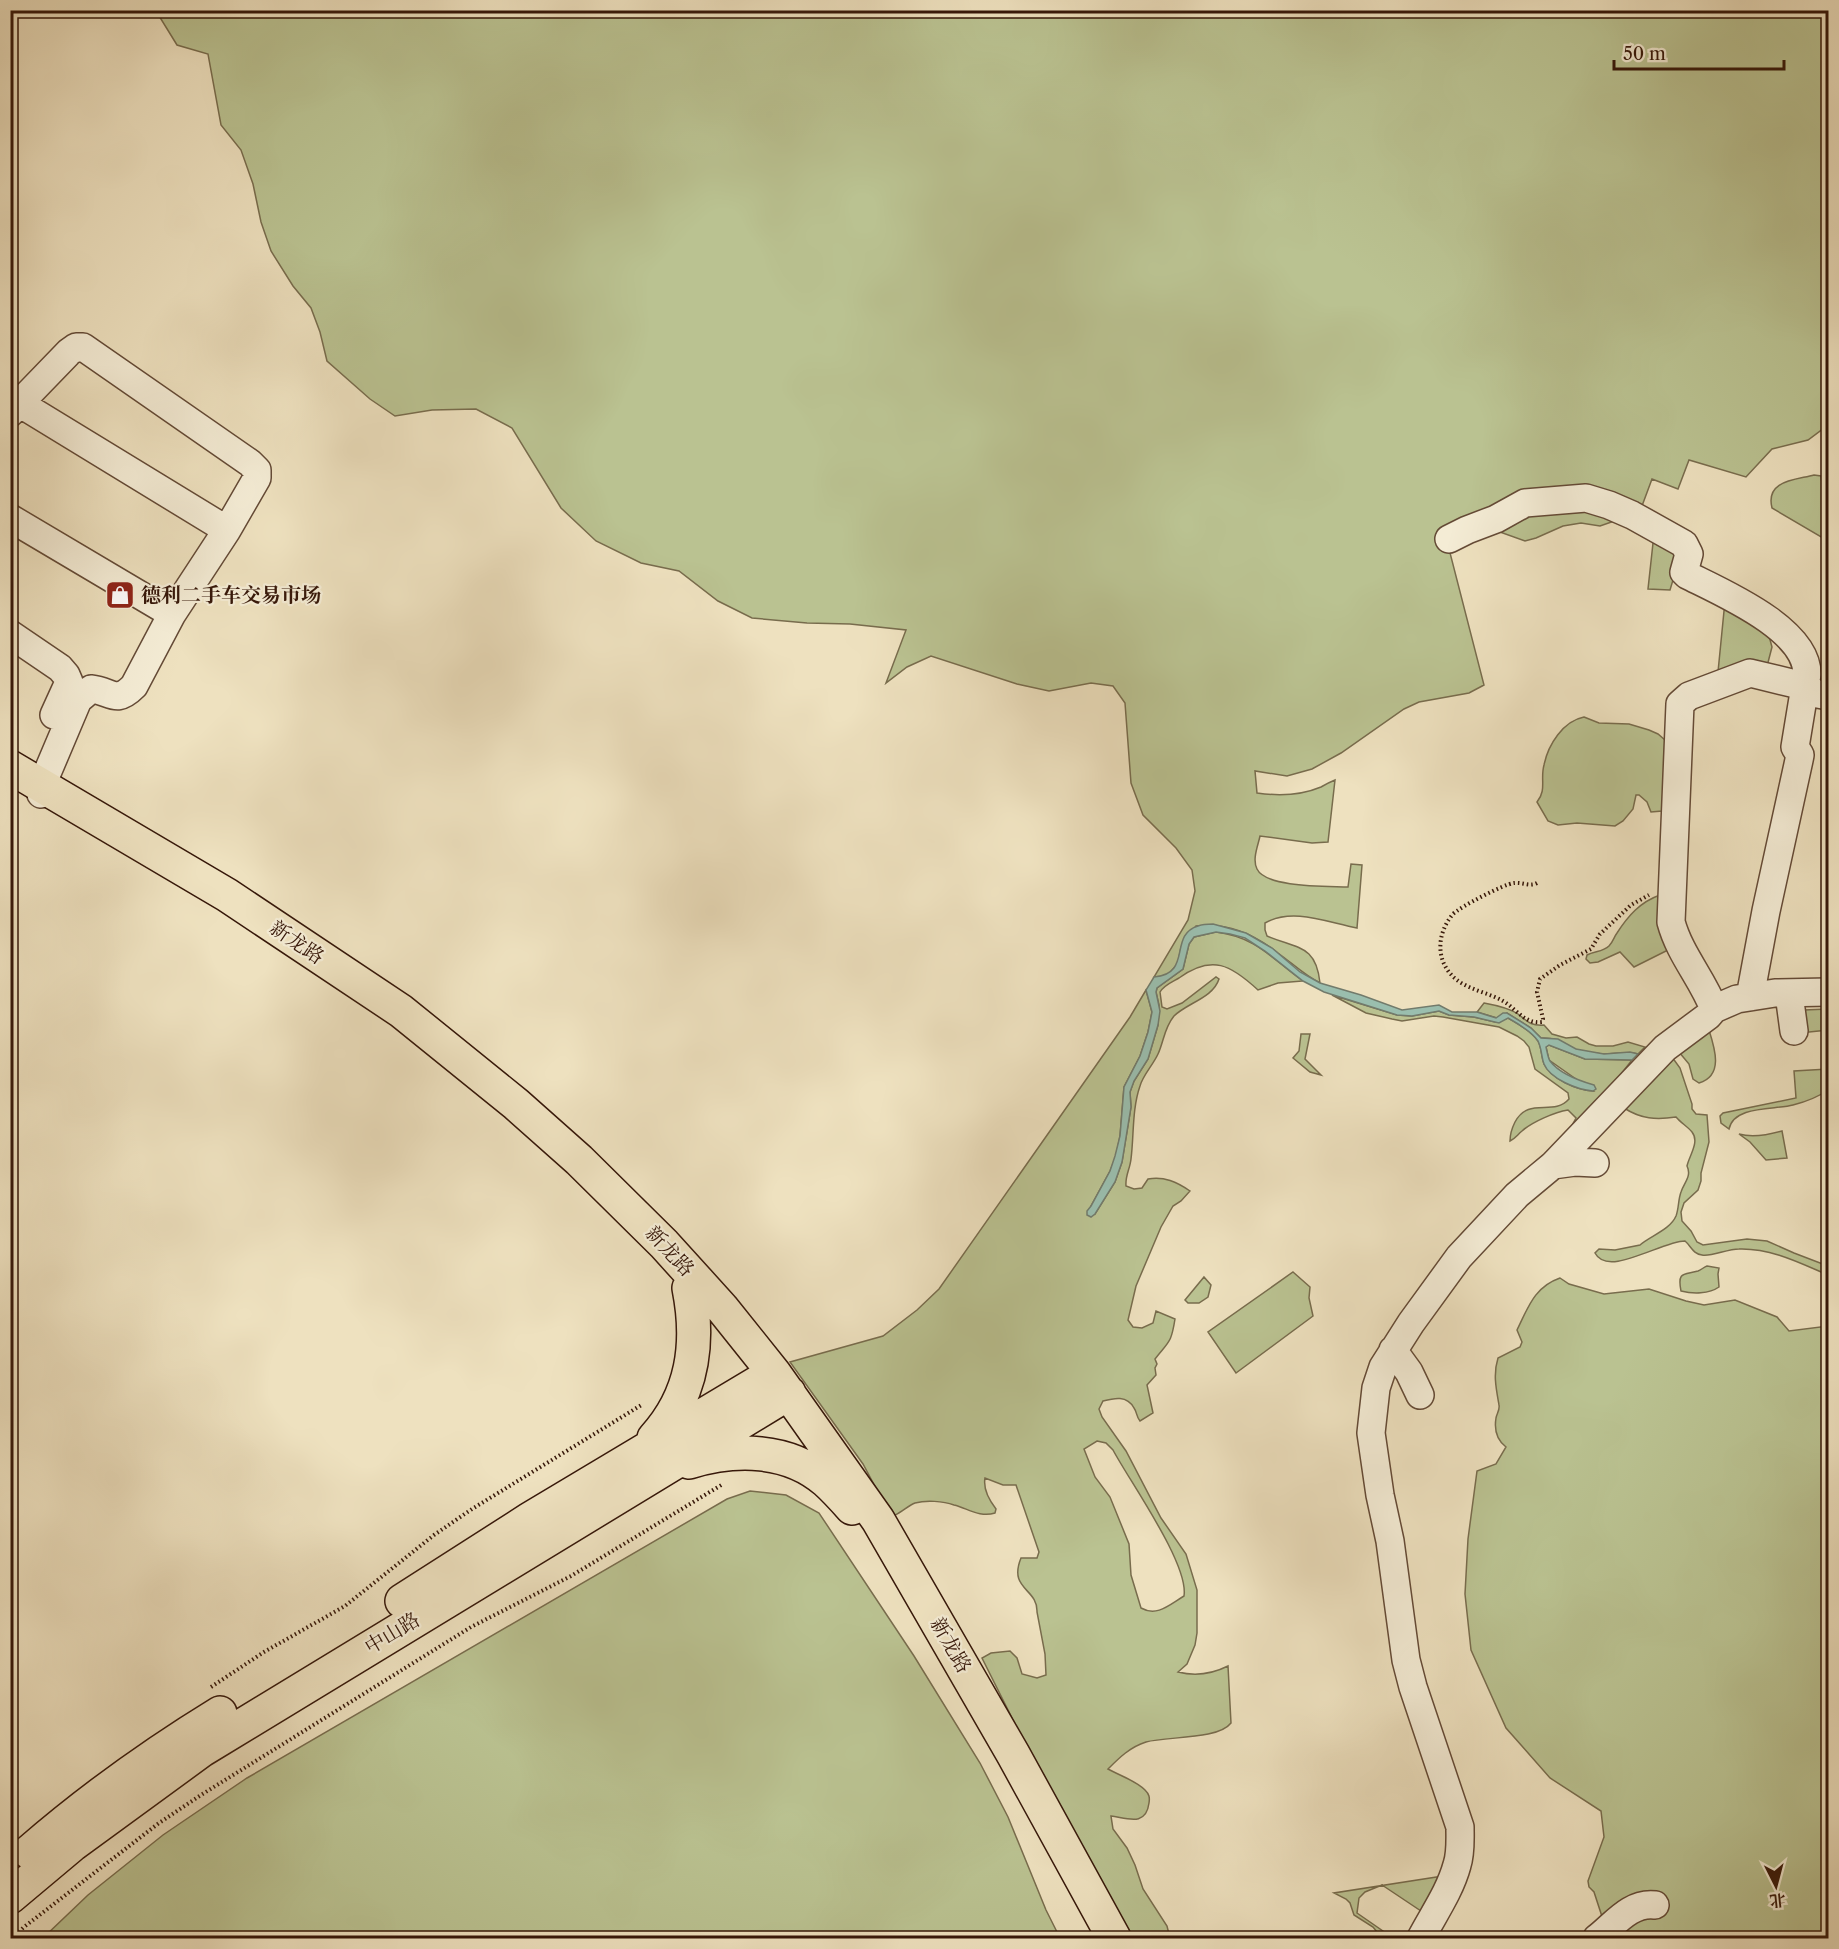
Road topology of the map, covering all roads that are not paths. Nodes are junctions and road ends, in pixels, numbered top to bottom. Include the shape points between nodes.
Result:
1 (15, 408) edge
2 (10, 518) edge
3 (228, 530) junction
4 (1449, 539) dead end
5 (172, 614) junction
6 (10, 634) edge
7 (1817, 691) edge
8 (25, 781) edge
9 (1828, 992) edge
10 (1789, 994) junction
11 (1750, 997) junction
12 (1714, 1009) junction
13 (1794, 1031) dead end
14 (1595, 1163) dead end
15 (1553, 1164) junction
16 (689, 1288) junction
17 (1393, 1350) junction
18 (776, 1386) junction
19 (1420, 1395) dead end
20 (646, 1464) junction
21 (868, 1525) junction
22 (10, 1868) edge
23 (10, 1897) edge
24 (1655, 1905) dead end
25 (1101, 1938) edge
26 (1113, 1938) edge
27 (1421, 1938) edge
28 (1597, 1938) edge

1 - 3 street
1 - 3 street via 69,352 84,347 257,470 257,478
2 - 5 street
3 - 5 street
4 - 7 street via 1525,503 1586,498 1609,505 1684,544 1689,554 1684,568 1687,575 1738,600 1784,632 1802,651
5 - 8 street via 134,686 124,696 113,697 91,689 78,700
6 - 8 street via 60,668 69,682
7 - 11 street via 1795,747 1800,760
7 - 12 street via 1750,673 1689,696 1680,704 1671,922 1682,952
8 - 16 main road, 新龙路 via 221,903 393,1017 573,1166 660,1252
8 - 18 main road, 新龙路 via 227,895 410,1018 579,1160 664,1244 722,1308
9 - 10 street
10 - 11 street
10 - 13 street
11 - 12 street
12 - 15 street via 1665,1048
14 - 15 street
15 - 17 street via 1517,1195 1459,1257
16 - 18 main road, 新龙路
16 - 20 main road via 694,1333 687,1382 679,1405
17 - 19 street
17 - 27 street via 1376,1388 1373,1452 1406,1660 1460,1827 1457,1865
18 - 20 main road, 中山路
18 - 21 main road, 新龙路
18 - 26 main road, 新龙路 via 884,1531 1013,1754
20 - 21 main road via 726,1454 773,1455 800,1464 826,1481
20 - 22 main road, 中山路 via 381,1614 180,1737 70,1816
20 - 23 main road, 中山路 via 202,1750 72,1845
21 - 25 main road, 新龙路 via 1006,1759
24 - 28 street via 1641,1905 1626,1913

